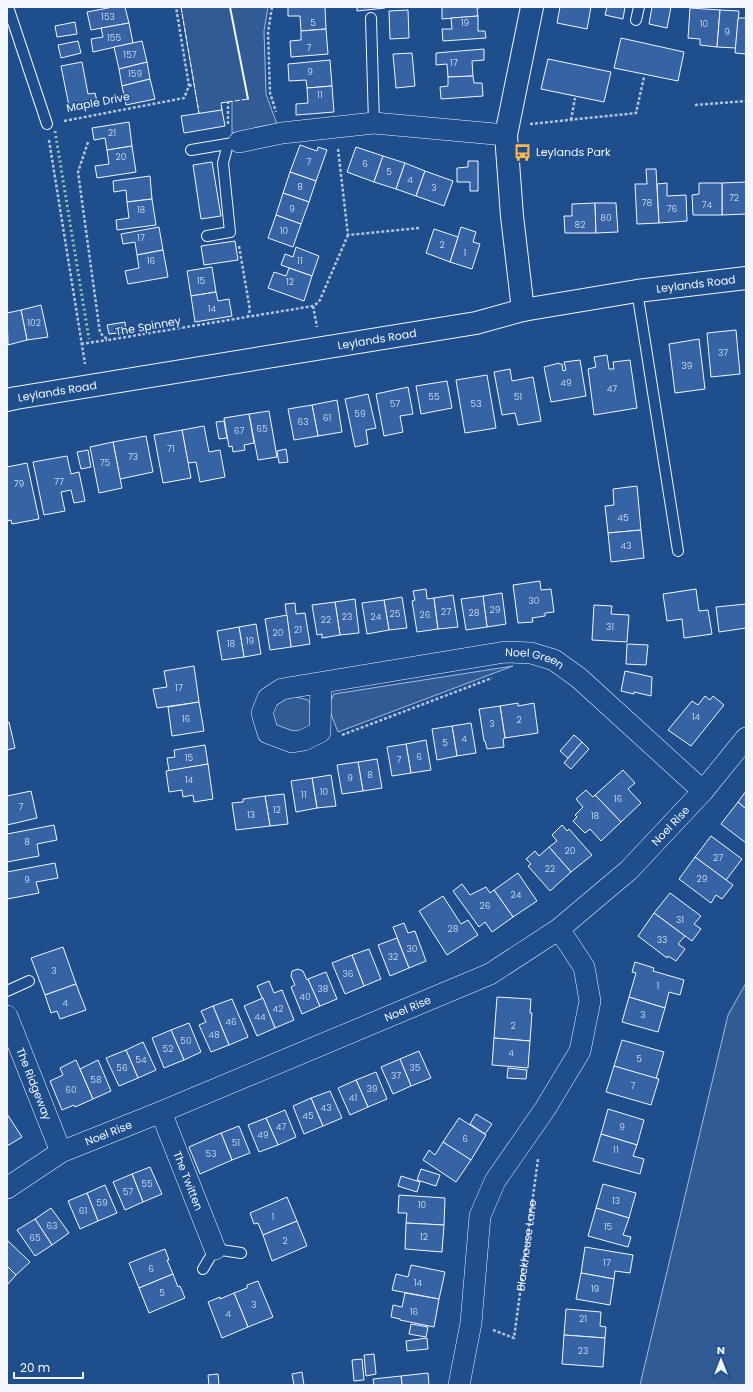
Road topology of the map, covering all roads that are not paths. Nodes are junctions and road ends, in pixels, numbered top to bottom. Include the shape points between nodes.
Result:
1 (8, 7) edge
2 (532, 7) edge
3 (639, 7) edge
4 (371, 18) dead end
5 (636, 20) dead end
6 (374, 123) junction
7 (47, 124) road end
8 (507, 131) junction
9 (233, 143) junction
10 (191, 150) dead end
11 (207, 236) dead end
12 (746, 278) edge
13 (637, 291) junction
14 (523, 310) junction
15 (7, 400) edge
16 (678, 551) dead end
17 (321, 682) junction
18 (746, 738) edge
19 (703, 791) junction
20 (559, 929) junction
21 (29, 981) dead end
22 (7, 991) edge
23 (7, 1016) edge
24 (161, 1112) junction
25 (61, 1152) junction
26 (7, 1188) edge
27 (215, 1249) junction
28 (241, 1253) dead end
29 (203, 1269) dead end
30 (459, 1385) edge

1 - 7 lane
2 - 8 street
3 - 5 lane
4 - 6 lane
6 - 8 street
6 - 9 street via 282,134
8 - 14 street via 512,216
9 - 10 lane
9 - 11 lane via 223,163 230,232
12 - 13 street, Leylands Road
13 - 14 street, Leylands Road
13 - 16 lane
14 - 15 street, Leylands Road via 476,323
17 - 17 street, Noel Green via 282,689 268,698 262,713 268,734 292,742 304,740 320,732
17 - 19 street, Noel Green via 505,652 531,653 554,660 579,678
18 - 19 street, Noel Rise
19 - 20 street, Noel Rise via 629,870
20 - 24 street, Noel Rise via 490,974
20 - 30 street via 584,967 590,1001 580,1051 545,1109 495,1181 480,1216 471,1323
21 - 22 lane
23 - 25 street, The Ridgeway
24 - 25 street, Noel Rise
24 - 27 street, The Twitten
25 - 26 street, Noel Rise
27 - 28 lane
27 - 29 lane

